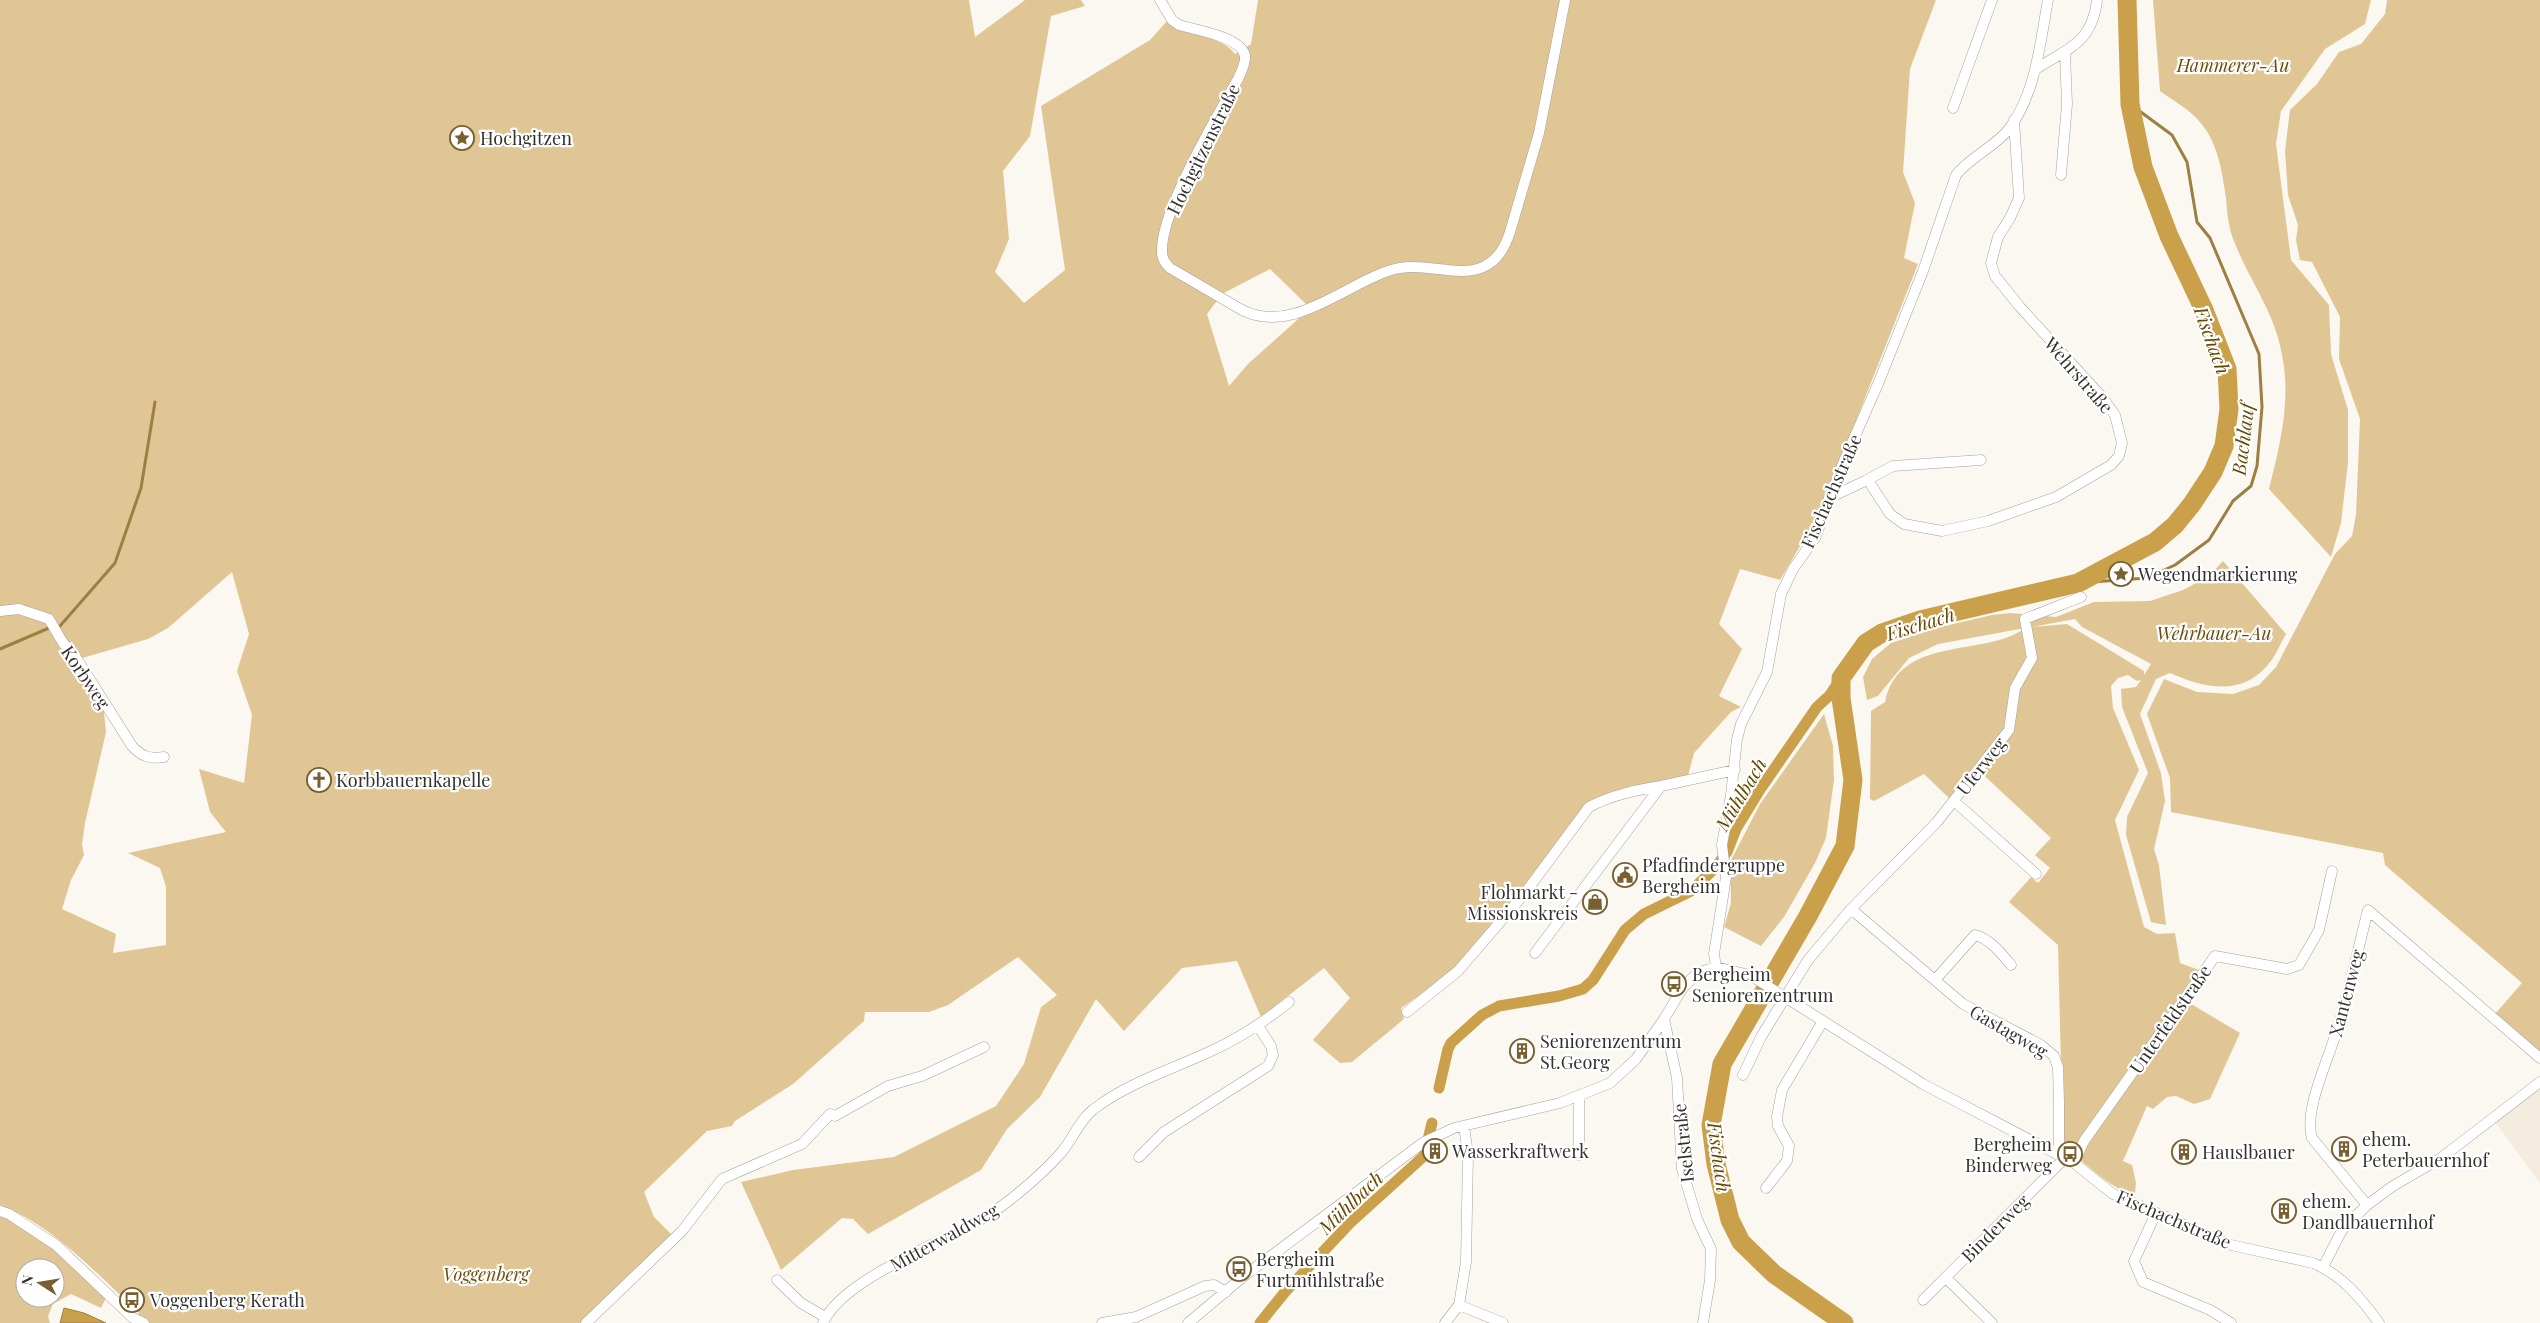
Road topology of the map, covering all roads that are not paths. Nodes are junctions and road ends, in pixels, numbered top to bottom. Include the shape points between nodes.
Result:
1 (1160, 0) edge
2 (1565, 0) edge
3 (1992, 0) edge
4 (2048, 0) edge
5 (2097, 0) edge
6 (2065, 54) junction
7 (2036, 69) junction
8 (1952, 108) dead end
9 (2014, 119) junction
10 (2061, 175) dead end
11 (1981, 460) dead end
12 (1864, 481) junction
13 (1829, 498) junction
14 (2081, 597) dead end
15 (0, 611) edge
16 (164, 757) dead end
17 (1735, 770) junction
18 (1661, 786) junction
19 (1954, 801) junction
20 (2332, 871) dead end
21 (2036, 874) dead end
22 (1851, 909) junction
23 (1535, 954) dead end
24 (2011, 965) dead end
25 (1716, 967) junction
26 (1935, 980) junction
27 (1786, 998) junction
28 (1289, 1002) dead end
29 (1408, 1012) dead end
30 (1664, 1019) junction
31 (1823, 1021) junction
32 (1258, 1026) junction
33 (984, 1047) dead end
34 (2540, 1058) edge
35 (1743, 1075) dead end
36 (2540, 1082) edge
37 (1579, 1096) junction
38 (1464, 1126) junction
39 (1579, 1155) dead end
40 (1139, 1157) dead end
41 (2065, 1158) junction
42 (1766, 1188) dead end
43 (2367, 1205) junction
44 (0, 1211) edge
45 (2156, 1213) junction
46 (2324, 1267) junction
47 (1946, 1278) junction
48 (776, 1280) dead end
49 (1226, 1292) junction
50 (1923, 1300) dead end
51 (1459, 1305) junction
52 (132, 1320) edge
53 (824, 1320) edge
54 (144, 1323) edge
55 (586, 1323) edge
56 (1102, 1323) edge
57 (1188, 1323) edge
58 (1445, 1323) edge
59 (1503, 1323) edge
60 (1703, 1323) edge
61 (1992, 1323) edge
62 (2231, 1323) edge
63 (2379, 1323) edge

1 - 2 street, Hochgitzenstraße via 1172,20 1179,25 1235,42 1246,58 1173,206 1164,237 1164,261 1170,268 1242,310 1266,318 1295,314 1397,268 1421,266 1466,271 1484,266 1499,255 1510,232 1539,133
3 - 8 street
4 - 7 street, Fischachstraße
5 - 6 street via 2092,22 2081,41
6 - 7 street
6 - 10 street via 2067,104
7 - 9 street, Fischachstraße
9 - 12 street, Wehrstraße via 2018,198 1998,237 1990,262 1995,276 2020,307 2115,415 2122,443 2119,456 2112,465 2056,497 1988,521 1951,530 1904,524 1890,514 1869,482
9 - 13 street, Fischachstraße via 2008,130 1956,174 1909,308
11 - 12 street via 1893,466
12 - 13 street
13 - 17 street, Fischachstraße via 1815,538 1793,569 1781,594 1767,672 1736,739
14 - 19 street, Uferweg via 2025,619 2032,658 2015,688 2009,730
15 - 16 street, Korbweg via 19,609 49,619 132,746 141,755 153,759
17 - 18 street
17 - 25 street, Fischachstraße via 1722,845 1726,877 1714,954
18 - 23 street
18 - 29 street via 1602,800 1589,807 1525,893 1458,971
19 - 21 street, Uferweg
19 - 22 street, Uferweg
20 - 41 street, Unterfeldstraße via 2319,930 2299,965 2287,969 2215,956 2084,1140
22 - 26 street, Gastagweg
22 - 27 street, Uferweg via 1808,960
24 - 26 street via 1998,950 1975,935
25 - 27 street, Fischachstraße via 1754,978
25 - 30 street via 1697,973 1682,989
26 - 41 street, Gastagweg via 1963,1004 2041,1045 2054,1056 2058,1067 2059,1144
27 - 31 street, Fischachstraße
27 - 35 street via 1761,1036
28 - 32 street, Mitterwaldweg
30 - 37 street via 1636,1059 1610,1083
30 - 60 street, Iselstraße via 1677,1078 1682,1169 1697,1219 1712,1249
31 - 41 street, Fischachstraße via 1923,1084
31 - 42 street via 1782,1090 1777,1117 1778,1126 1789,1146 1787,1161
32 - 40 street via 1273,1055 1268,1066 1164,1132
32 - 53 street, Mitterwaldweg via 1134,1086 1093,1110 1060,1154 1011,1199 985,1217 853,1290
33 - 55 street via 922,1076 888,1086 835,1116 830,1114 802,1144 722,1179 682,1231
34 - 43 street, Xantenweg via 2368,910 2309,1127 2312,1138
36 - 43 street via 2441,1158
37 - 38 street
37 - 39 street
38 - 49 street via 1424,1142
38 - 51 street via 1468,1154 1468,1210 1466,1262
41 - 45 street, Fischachstraße via 2113,1194
41 - 47 street, Binderweg
43 - 46 street via 2342,1230
44 - 52 street via 56,1245
45 - 46 street, Fischachstraße via 2231,1245
45 - 62 street via 2134,1261 2143,1282 2210,1310
46 - 63 street, Fischachstraße via 2343,1281
47 - 50 street, Binderweg
47 - 61 street, Binderweg
48 - 53 street, Mitterwaldweg
49 - 56 street via 1214,1285 1206,1286 1136,1317
49 - 57 street
51 - 58 street
51 - 59 street
52 - 54 street

